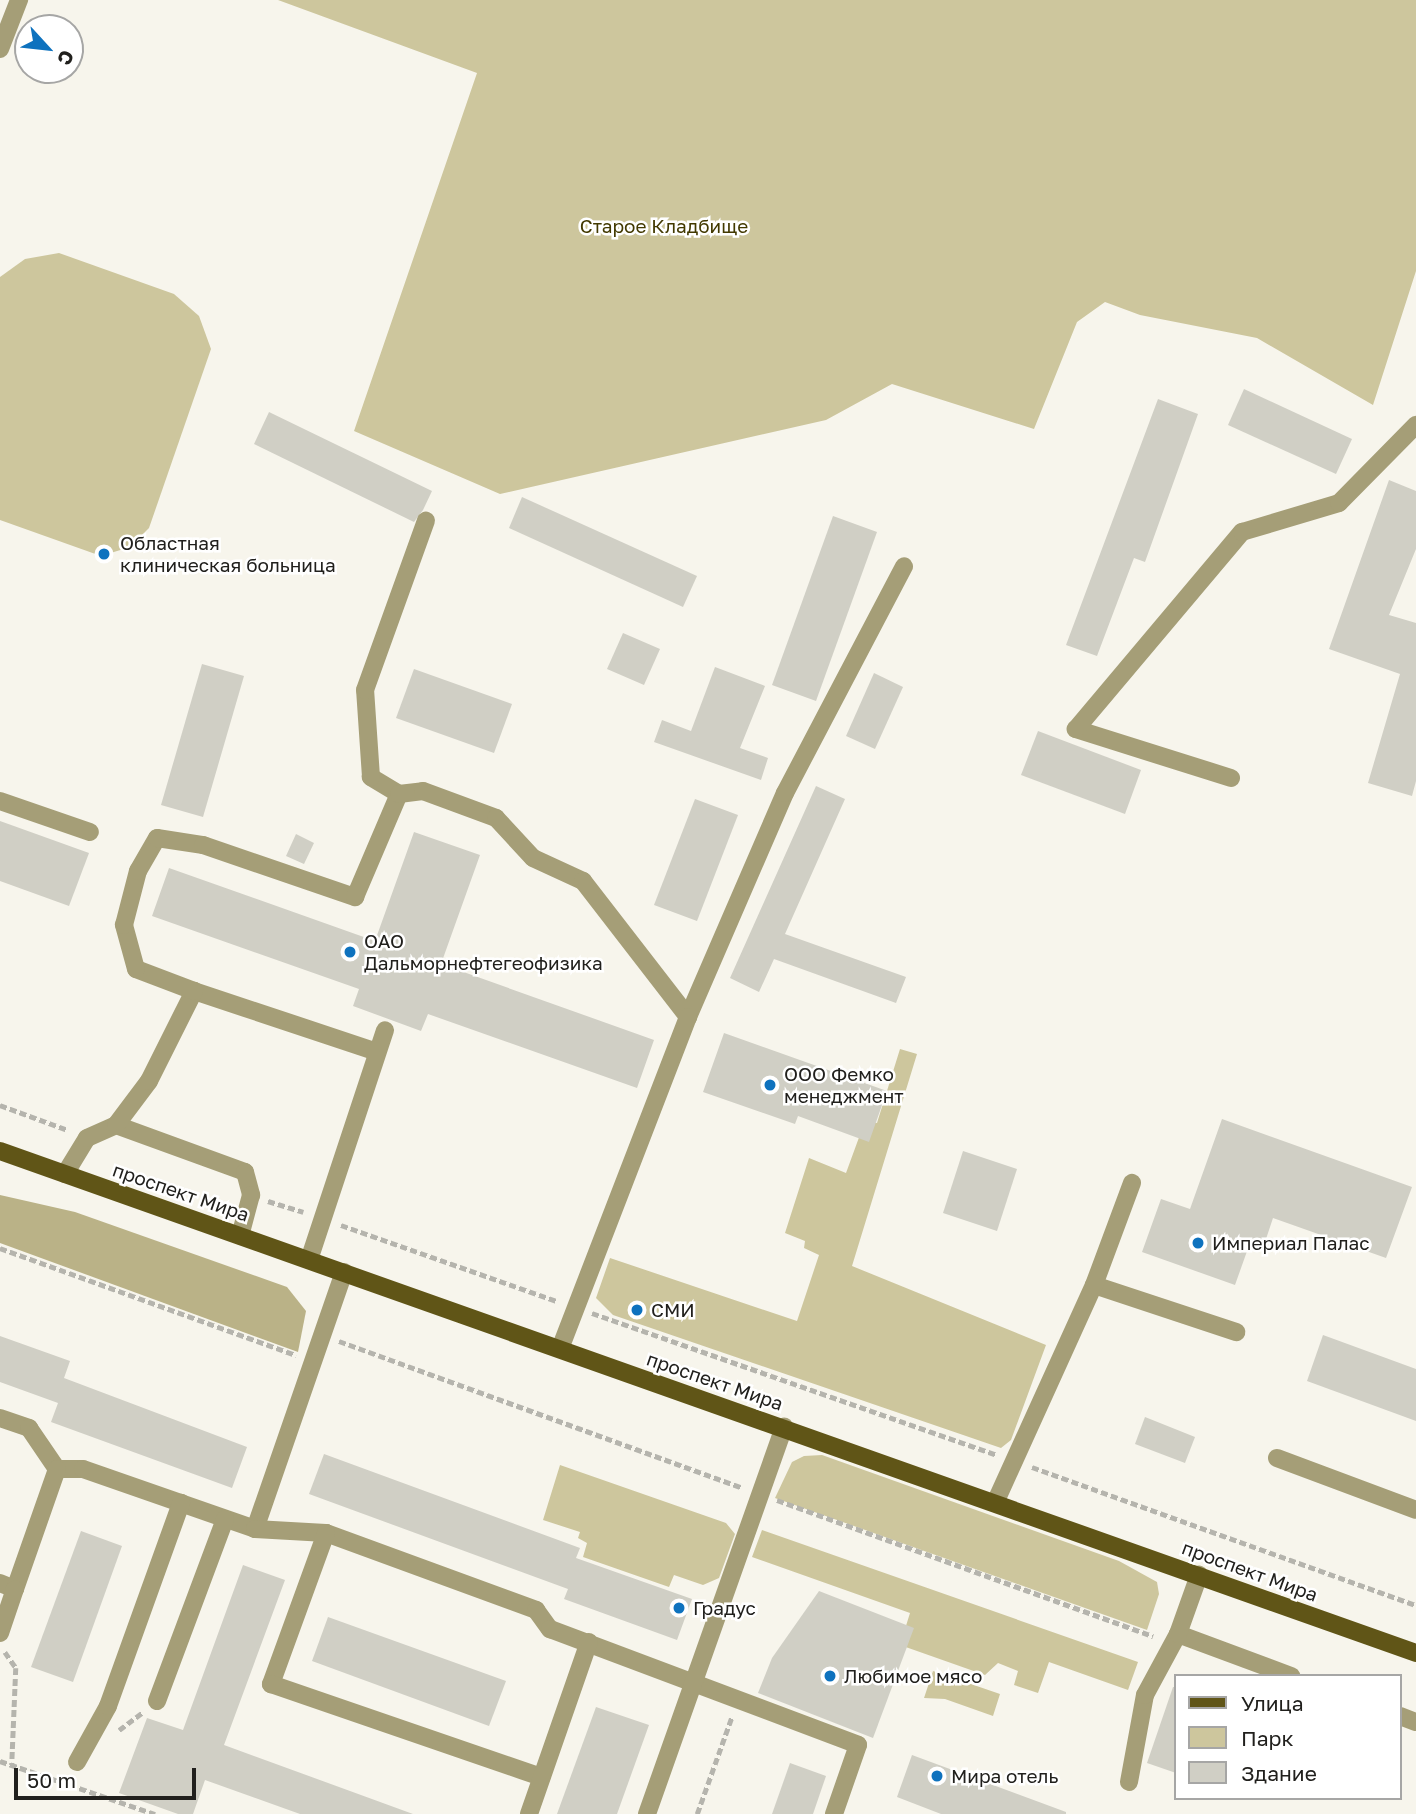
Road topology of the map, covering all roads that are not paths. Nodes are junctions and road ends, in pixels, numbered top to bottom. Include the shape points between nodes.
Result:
1 (19, 0) edge
2 (0, 49) edge
3 (1416, 425) edge
4 (426, 521) dead end
5 (904, 566) dead end
6 (1231, 778) dead end
7 (399, 794) junction
8 (0, 801) edge
9 (90, 832) dead end
10 (194, 991) junction
11 (688, 1017) junction
12 (385, 1030) dead end
13 (377, 1052) junction
14 (116, 1125) junction
15 (0, 1151) edge
16 (65, 1174) junction
17 (1132, 1183) dead end
18 (240, 1236) junction
19 (309, 1260) junction
20 (344, 1272) junction
21 (1094, 1285) junction
22 (1236, 1332) dead end
23 (559, 1348) junction
24 (0, 1418) edge
25 (784, 1427) junction
26 (1277, 1458) dead end
27 (57, 1469) junction
28 (181, 1503) junction
29 (995, 1503) junction
30 (1416, 1510) edge
31 (225, 1519) junction
32 (256, 1529) junction
33 (326, 1534) junction
34 (1199, 1575) junction
35 (7, 1586) edge
36 (0, 1633) edge
37 (1175, 1639) junction
38 (589, 1642) junction
39 (1416, 1653) edge
40 (1285, 1674) edge
41 (695, 1681) junction
42 (157, 1701) dead end
43 (77, 1762) dead end
44 (541, 1777) junction
45 (1129, 1782) dead end
46 (529, 1814) edge
47 (647, 1814) edge
48 (834, 1814) edge

1 - 2 lane
3 - 6 lane via 1339,503 1242,532 1076,730
4 - 7 lane via 365,690 370,777
5 - 11 lane via 785,793
7 - 10 lane via 355,897 203,845 157,838 138,871 124,925 136,969
7 - 11 lane via 423,791 496,818 533,858 583,881
8 - 9 lane
10 - 13 lane
10 - 14 lane via 149,1081
11 - 23 lane
12 - 13 lane
13 - 19 lane
14 - 16 lane via 87,1138
14 - 18 lane via 245,1172 251,1195
15 - 16 main road, проспект Мира
16 - 18 main road, проспект Мира
17 - 21 lane
18 - 19 main road, проспект Мира
19 - 20 main road, проспект Мира
20 - 23 main road, проспект Мира
20 - 32 lane
21 - 22 lane
21 - 29 lane
23 - 25 main road, проспект Мира
24 - 27 lane via 29,1428
25 - 29 main road, проспект Мира
25 - 41 lane
26 - 30 lane
27 - 28 lane via 83,1469
27 - 35 lane
28 - 31 lane
28 - 43 lane via 108,1706
29 - 34 main road, проспект Мира
31 - 32 lane
31 - 42 lane
32 - 33 lane
33 - 38 lane via 536,1610 550,1629
33 - 44 lane via 271,1684
34 - 37 lane
34 - 39 main road, проспект Мира
35 - 36 lane
37 - 40 lane
37 - 45 lane via 1145,1695
38 - 41 lane
38 - 44 lane
41 - 47 lane
41 - 48 lane via 858,1745
44 - 46 lane

